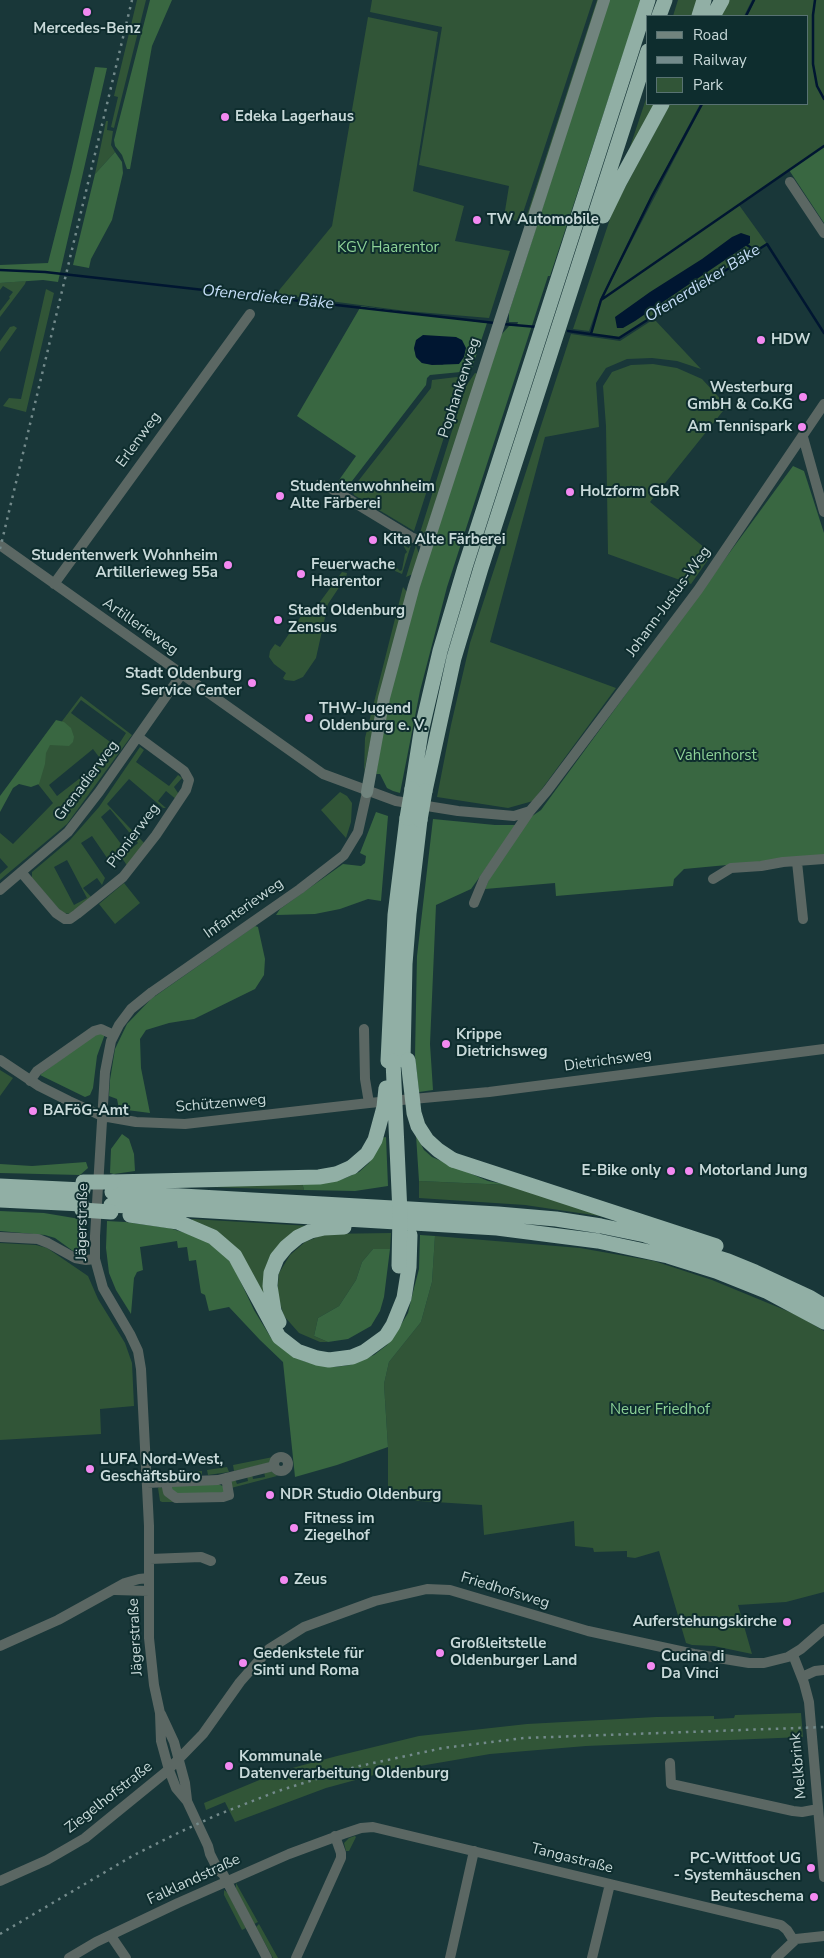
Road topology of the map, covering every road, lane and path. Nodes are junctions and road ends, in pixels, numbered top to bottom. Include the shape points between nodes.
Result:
1 (604, 0) edge
2 (648, 0) edge
3 (664, 0) edge
4 (704, 0) edge
5 (722, 0) edge
6 (659, 15) edge
7 (699, 15) edge
8 (714, 15) edge
9 (646, 57) edge
10 (661, 105) edge
11 (790, 182) dead end
12 (824, 233) edge
13 (584, 250) junction
14 (250, 314) dead end
15 (824, 404) edge
16 (803, 437) junction
17 (320, 484) dead end
18 (824, 512) edge
19 (427, 544) junction
20 (0, 545) edge
21 (54, 584) junction
22 (181, 675) junction
23 (138, 737) junction
24 (418, 790) junction
25 (367, 792) junction
26 (530, 811) junction
27 (414, 819) junction
28 (824, 859) edge
29 (797, 862) junction
30 (21, 872) junction
31 (713, 879) dead end
32 (0, 890) edge
33 (474, 903) dead end
34 (803, 919) dead end
35 (364, 1029) dead end
36 (114, 1035) junction
37 (824, 1050) edge
38 (0, 1060) edge
39 (398, 1061) junction
40 (30, 1081) junction
41 (397, 1100) joint
42 (370, 1103) junction
43 (102, 1116) junction
44 (4, 1186) edge
45 (82, 1197) junction
46 (112, 1198) junction
47 (0, 1200) edge
48 (391, 1222) junction
49 (0, 1237) edge
50 (95, 1259) junction
51 (404, 1266) junction
52 (808, 1297) junction
53 (824, 1306) edge
54 (824, 1322) edge
55 (274, 1466) dead end
56 (226, 1478) junction
57 (147, 1483) junction
58 (166, 1483) junction
59 (150, 1559) junction
60 (212, 1562) dead end
61 (149, 1578) junction
62 (114, 1590) junction
63 (149, 1590) junction
64 (824, 1630) edge
65 (0, 1646) edge
66 (793, 1655) junction
67 (824, 1670) edge
68 (802, 1677) junction
69 (160, 1713) junction
70 (178, 1760) junction
71 (670, 1763) dead end
72 (169, 1770) junction
73 (187, 1802) junction
74 (818, 1809) junction
75 (335, 1836) junction
76 (474, 1851) junction
77 (225, 1877) junction
78 (824, 1877) edge
79 (0, 1881) edge
80 (610, 1884) junction
81 (111, 1936) junction
82 (824, 1936) edge
83 (794, 1941) junction
84 (69, 1958) edge
85 (126, 1958) edge
86 (267, 1958) edge
87 (296, 1958) edge
88 (450, 1958) edge
89 (592, 1958) edge
90 (776, 1958) edge

1 - 19 street, Pophankenweg
2 - 24 highway via 440,651 421,732
3 - 6 highway
4 - 7 highway
5 - 8 highway
9 - 13 highway
10 - 13 highway
11 - 12 street
13 - 24 highway via 481,568
14 - 21 street, Erlenweg
15 - 16 street, Johann-Justus-Weg
16 - 18 street
16 - 26 street, Johann-Justus-Weg via 698,590
17 - 19 street
19 - 25 street, Pophankenweg via 384,698
20 - 21 street, Artillerieweg
21 - 22 street, Artillerieweg
22 - 23 street, Grenadierweg
22 - 25 street, Artillerieweg via 316,771
23 - 30 street, Grenadierweg via 68,832
23 - 30 street, Pionierweg via 184,771 189,780 186,790 123,878 70,919 65,919 56,914
24 - 27 highway, bridge
25 - 26 street via 396,801 458,811 514,816
25 - 36 street, Infanterieweg via 358,832 339,861 142,1000 124,1017
26 - 33 street, Johann-Justus-Weg via 484,879
27 - 39 highway via 404,1032
27 - 39 highway via 394,916 391,998
28 - 29 street
29 - 31 street via 731,868
29 - 34 street
30 - 32 street, Grenadierweg
35 - 42 street via 364,1079
36 - 40 street via 101,1029 94,1030 37,1071
36 - 43 street, Infanterieweg via 106,1060
37 - 41 street, Dietrichsweg
38 - 40 street, Schützenweg
39 - 46 highway, bridge via 378,1132 367,1154 352,1167 319,1177
39 - 51 highway, bridge
39 - 52 highway, bridge via 418,1126 427,1140 453,1160 720,1248 783,1276
40 - 43 street, Schützenweg
41 - 42 street, Schützenweg
42 - 43 street, Schützenweg via 185,1124 136,1122
43 - 50 street, Jägerstraße
44 - 45 highway via 29,1180
45 - 46 highway, bridge
45 - 46 highway, bridge
45 - 47 highway via 66,1203
46 - 48 highway
46 - 51 highway via 213,1237 234,1256 278,1337 297,1351 317,1358 352,1357 386,1336 404,1298
46 - 52 highway via 556,1219 627,1232 688,1248 755,1272
48 - 51 highway via 373,1227 324,1228 298,1237 277,1258 271,1273 274,1311 287,1332 306,1346 336,1351 356,1346 383,1325
48 - 54 highway via 556,1234 635,1248 716,1271 766,1291
49 - 50 street via 38,1239 75,1258
50 - 57 street, Jägerstraße via 103,1288 130,1334 140,1360
52 - 53 highway
55 - 56 street
56 - 58 street
56 - 58 street via 229,1493 223,1497 176,1498 168,1492
57 - 58 street
57 - 59 street, Jägerstraße
59 - 60 street via 201,1557
59 - 61 street, Jägerstraße
61 - 62 street via 132,1581
61 - 63 street, Jägerstraße
62 - 63 street
62 - 65 street
63 - 69 street, Jägerstraße via 151,1664
64 - 66 street
66 - 68 street, Melkbrink
66 - 70 street, Friedhofsweg via 756,1664 694,1654 588,1631 459,1592 427,1589 375,1601 323,1619 269,1649 240,1682 203,1734
67 - 68 street
68 - 74 street, Melkbrink via 810,1710
69 - 70 street, Jägerstraße via 174,1742
69 - 72 street, Jägerstraße via 161,1741
70 - 72 street, Ziegelhofstraße
70 - 73 street, Jägerstraße
71 - 74 street via 672,1784 793,1811
72 - 73 street, Jägerstraße via 176,1788
72 - 79 street, Ziegelhofstraße via 85,1838
73 - 77 street via 208,1846 216,1852
74 - 78 street, Melkbrink
75 - 76 street, Tangastraße via 373,1827
75 - 77 street, Falklandstraße
75 - 87 street via 341,1858
76 - 80 street, Tangastraße
76 - 88 street
77 - 81 street, Falklandstraße
77 - 86 street
80 - 83 street, Tangastraße via 781,1925
80 - 89 street
81 - 84 street, Falklandstraße
81 - 85 street
82 - 83 street
83 - 90 street

